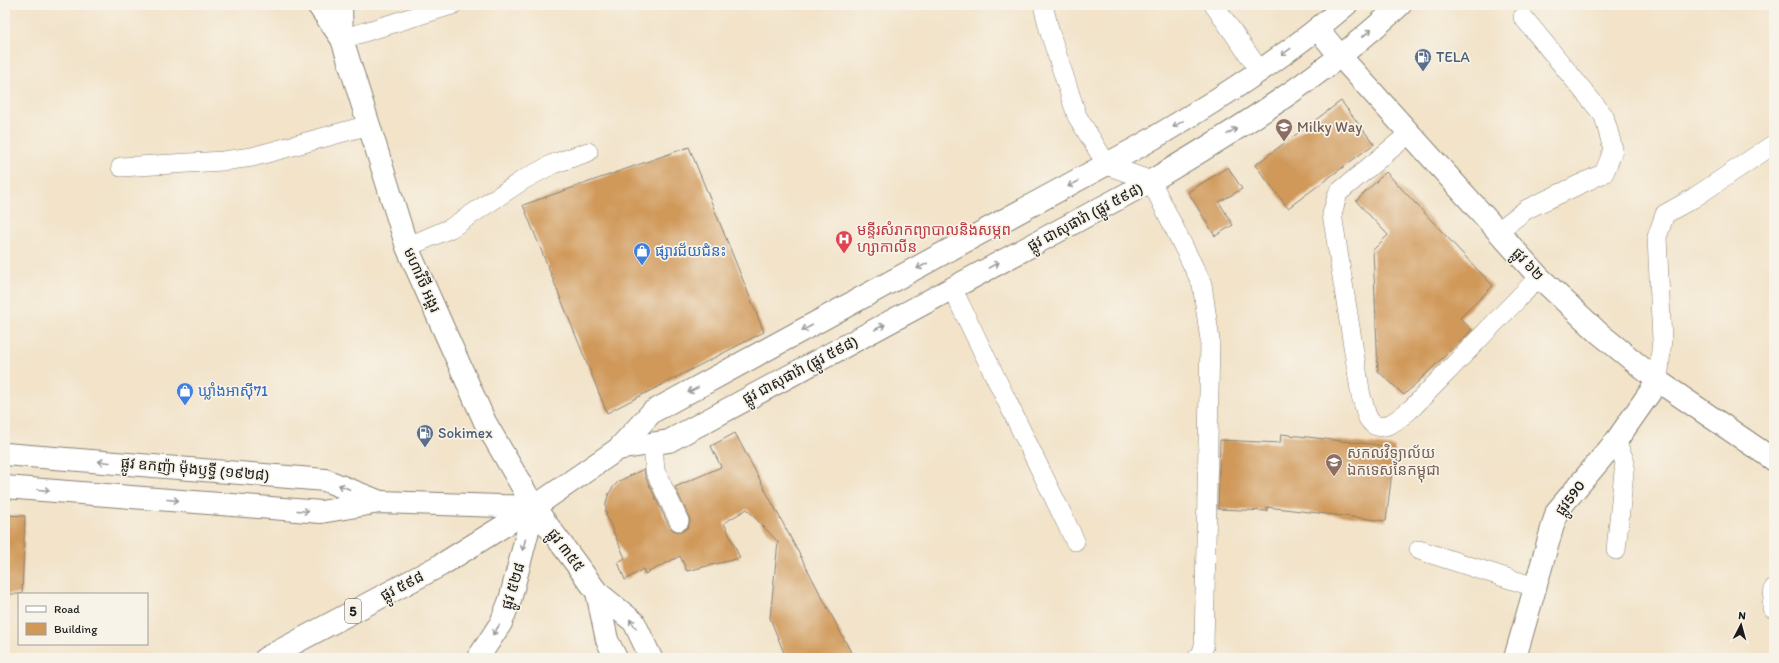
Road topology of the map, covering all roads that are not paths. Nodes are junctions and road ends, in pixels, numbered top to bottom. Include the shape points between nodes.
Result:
1 (318, 5) edge
2 (341, 5) edge
3 (452, 5) edge
4 (1043, 5) edge
5 (1214, 5) edge
6 (1346, 5) edge
7 (1400, 5) edge
8 (1523, 17) dead end
9 (1318, 29) junction
10 (342, 39) junction
11 (1340, 56) junction
12 (1260, 71) junction
13 (368, 124) junction
14 (1410, 133) junction
15 (1774, 144) edge
16 (588, 152) dead end
17 (1107, 165) junction
18 (121, 167) dead end
19 (1151, 181) junction
20 (1498, 231) junction
21 (407, 247) junction
22 (1539, 277) junction
23 (952, 288) junction
24 (1658, 380) junction
25 (1616, 441) junction
26 (653, 444) junction
27 (618, 449) junction
28 (5, 454) edge
29 (1774, 460) edge
30 (5, 487) edge
31 (380, 502) junction
32 (534, 507) junction
33 (679, 521) dead end
34 (1075, 540) dead end
35 (1419, 550) dead end
36 (1616, 550) dead end
37 (1535, 587) junction
38 (1774, 588) edge
39 (597, 592) junction
40 (1772, 608) dead end
41 (266, 658) edge
42 (478, 658) edge
43 (616, 658) edge
44 (651, 658) edge
45 (1197, 658) edge
46 (1515, 658) edge

1 - 10 main road, មហាវិថី អង្គរ
2 - 10 main road, មហាវិថី អង្គរ
3 - 10 street
4 - 17 street via 1077,116
5 - 12 street
6 - 9 main road, ផ្លូវ ជាសុផារ៉ា (ផ្លូវ ៥៩៨)
11 -> 7 main road, ផ្លូវ ជាសុផារ៉ា (ផ្លូវ ៥៩៨)
8 - 20 street via 1604,116 1613,149 1604,172 1527,209
9 - 11 main road, ផ្លូវ ៦២
9 -> 12 main road, ផ្លូវ ជាសុផារ៉ា (ផ្លូវ ៥៩៨)
10 - 13 main road, មហាវិថី អង្គរ
11 - 14 main road, ផ្លូវ ៦២
19 -> 11 main road, ផ្លូវ ជាសុផារ៉ា (ផ្លូវ ៥៩៨) via 1223,137
12 -> 17 main road, ផ្លូវ ជាសុផារ៉ា (ផ្លូវ ៥៩៨) via 1204,108
13 - 18 street via 252,157
13 - 21 main road, មហាវិថី អង្គរ
14 - 20 main road, ផ្លូវ ៦២
14 - 22 street via 1338,193 1332,214 1361,396 1369,418 1376,425 1385,426 1413,407
15 - 24 street via 1665,214 1657,237 1662,340
16 - 21 street via 541,170 451,228
17 - 19 street
17 -> 27 main road, ផ្លូវ ជាសុផារ៉ា (ផ្លូវ ៥៩៨) via 652,412
23 -> 19 main road, ផ្លូវ ជាសុផារ៉ា (ផ្លូវ ៥៩៨)
19 - 45 street via 1202,284 1210,340 1204,646
20 - 22 main road, ផ្លូវ ៦២
21 - 32 main road, មហាវិថី អង្គរ via 485,422
22 - 24 main road, ផ្លូវ ៦២ via 1599,333
26 -> 23 main road, ផ្លូវ ជាសុផារ៉ា (ផ្លូវ ៥៩៨) via 669,442
23 - 34 street
24 - 25 main road, ផ្លូវ590
24 - 29 main road, ផ្លូវ ៦២
25 - 36 street via 1625,462
25 - 37 main road, ផ្លូវ590 via 1557,511
26 - 27 main road, ផ្លូវ ជាសុផារ៉ា (ផ្លូវ ៥៩៨)
26 - 33 street via 655,472
27 - 32 main road, ផ្លូវ ជាសុផារ៉ា (ផ្លូវ ៥៩៨)
31 -> 28 main road, ផ្លូវ ឧកញ៉ា ម៉ុងឫទ្ធី (១៩២៨) via 325,480
30 -> 31 main road, ផ្លូវ ឧកញ៉ា ម៉ុងឫទ្ធី (១៩២៨) via 321,512
31 - 32 main road, ផ្លូវ ឧកញ៉ា ម៉ុងឫទ្ធី (១៩២៨)
32 - 39 main road, ផ្លូវ ៣៥៥
32 - 41 main road, ផ្លូវ ៥៩៨ / 5 via 441,565
32 -> 42 main road, ផ្លូវ ៥២៨ via 510,600 501,623
35 - 37 street
37 - 46 main road, ផ្លូវ590
38 - 40 street
39 - 43 main road, ផ្លូវ ៣៥៥ via 607,640
44 -> 39 main road, ផ្លូវ ៣៥៥ via 634,622

